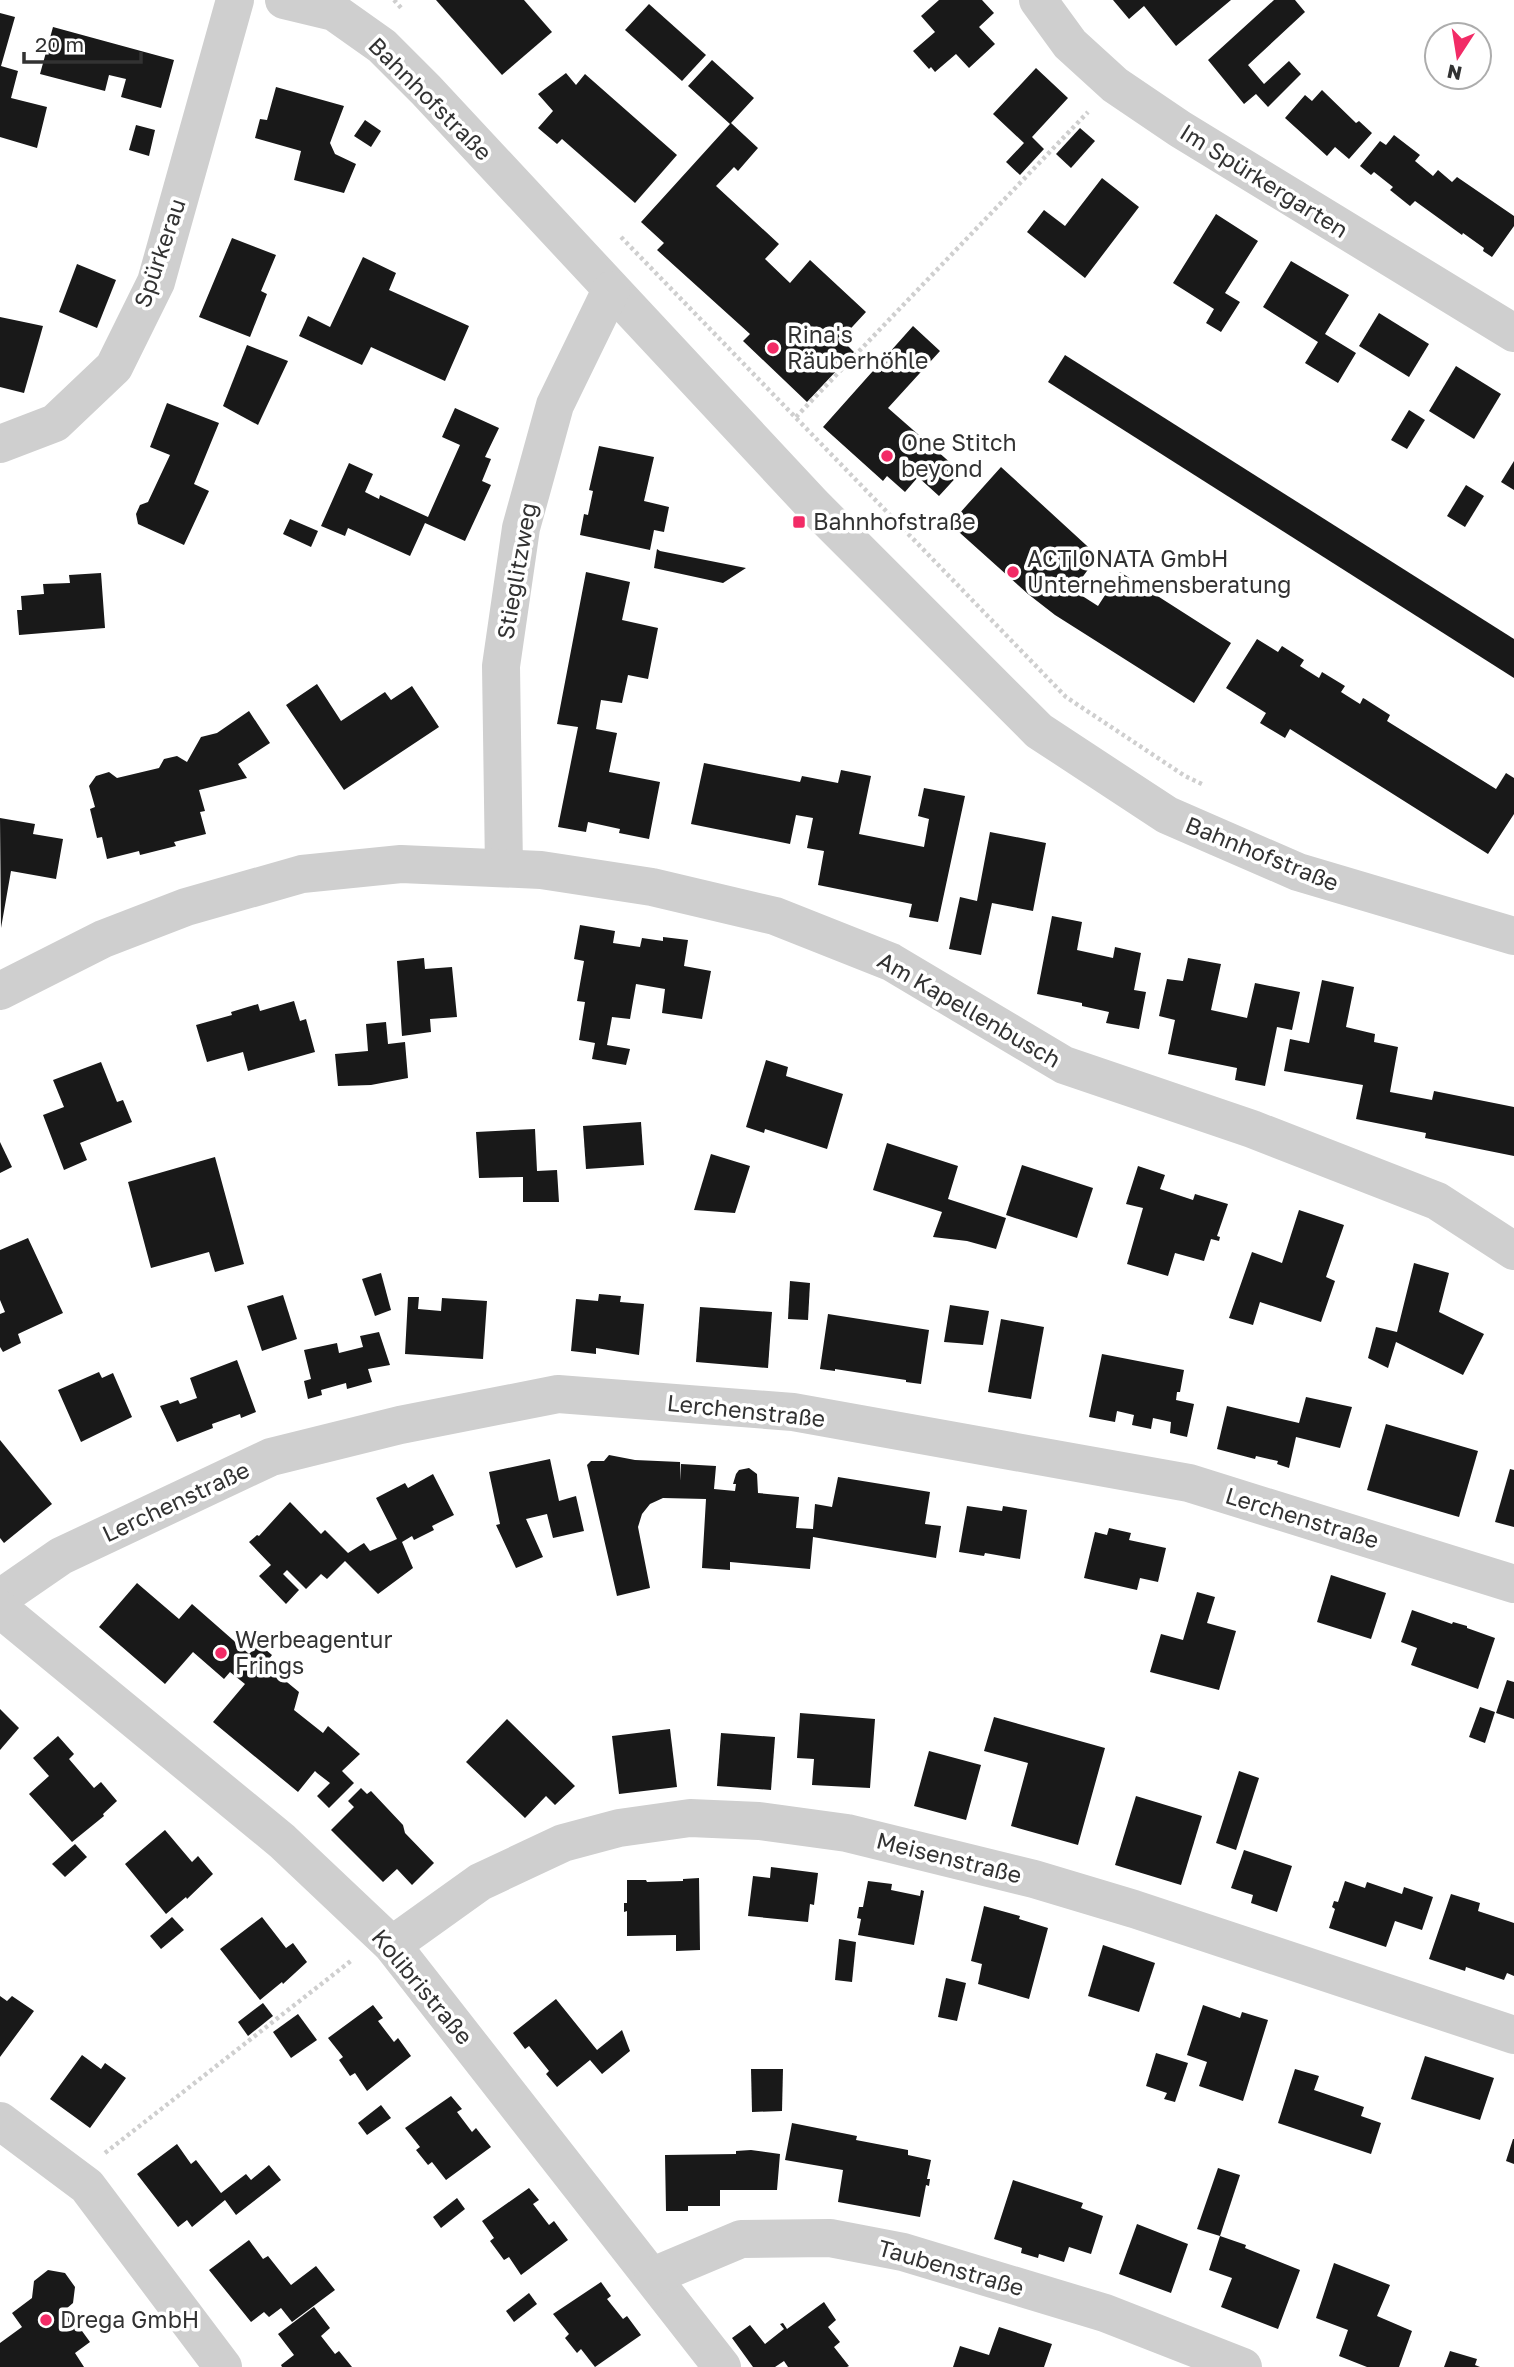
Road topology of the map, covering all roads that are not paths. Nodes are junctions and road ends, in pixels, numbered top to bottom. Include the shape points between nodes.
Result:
1 (235, 0) edge
2 (284, 0) edge
3 (1038, 0) edge
4 (611, 290) junction
5 (1514, 333) edge
6 (0, 444) edge
7 (504, 868) junction
8 (1514, 936) edge
9 (0, 991) edge
10 (1514, 1251) edge
11 (1514, 1584) edge
12 (0, 1598) edge
13 (0, 1609) edge
14 (392, 1945) junction
15 (1514, 2035) edge
16 (0, 2122) edge
17 (653, 2276) junction
18 (223, 2367) edge
19 (722, 2367) edge
20 (1243, 2367) edge

1 - 6 street, Spürkerau via 156,282 114,367 55,423
2 - 4 street, Bahnhofstraße via 334,12 382,46
3 - 5 street, Im Spürkergarten via 1070,44 1115,85
4 - 7 street, Stieglitzweg via 555,405 520,528 500,666
4 - 8 street, Bahnhofstraße via 813,505 1039,730 1167,815 1286,867
7 - 9 street, Am Kapellenbusch via 401,864 302,874 186,907 103,939
7 - 10 street, Am Kapellenbusch via 652,887 775,916 891,962 1064,1065 1252,1129 1437,1201
11 - 12 street, Lerchenstraße via 1189,1483 793,1412 558,1394 400,1425 271,1457 61,1556
13 - 14 street, Kolibristraße via 282,1841
14 - 15 street, Meisenstraße via 480,1882 563,1843 619,1828 690,1818 759,1821 846,1833 1034,1879
14 - 17 street, Kolibristraße
16 - 18 street via 86,2186
17 - 19 street, Kolibristraße
17 - 20 street, Taubenstraße via 741,2239 830,2238 902,2252 1105,2314

